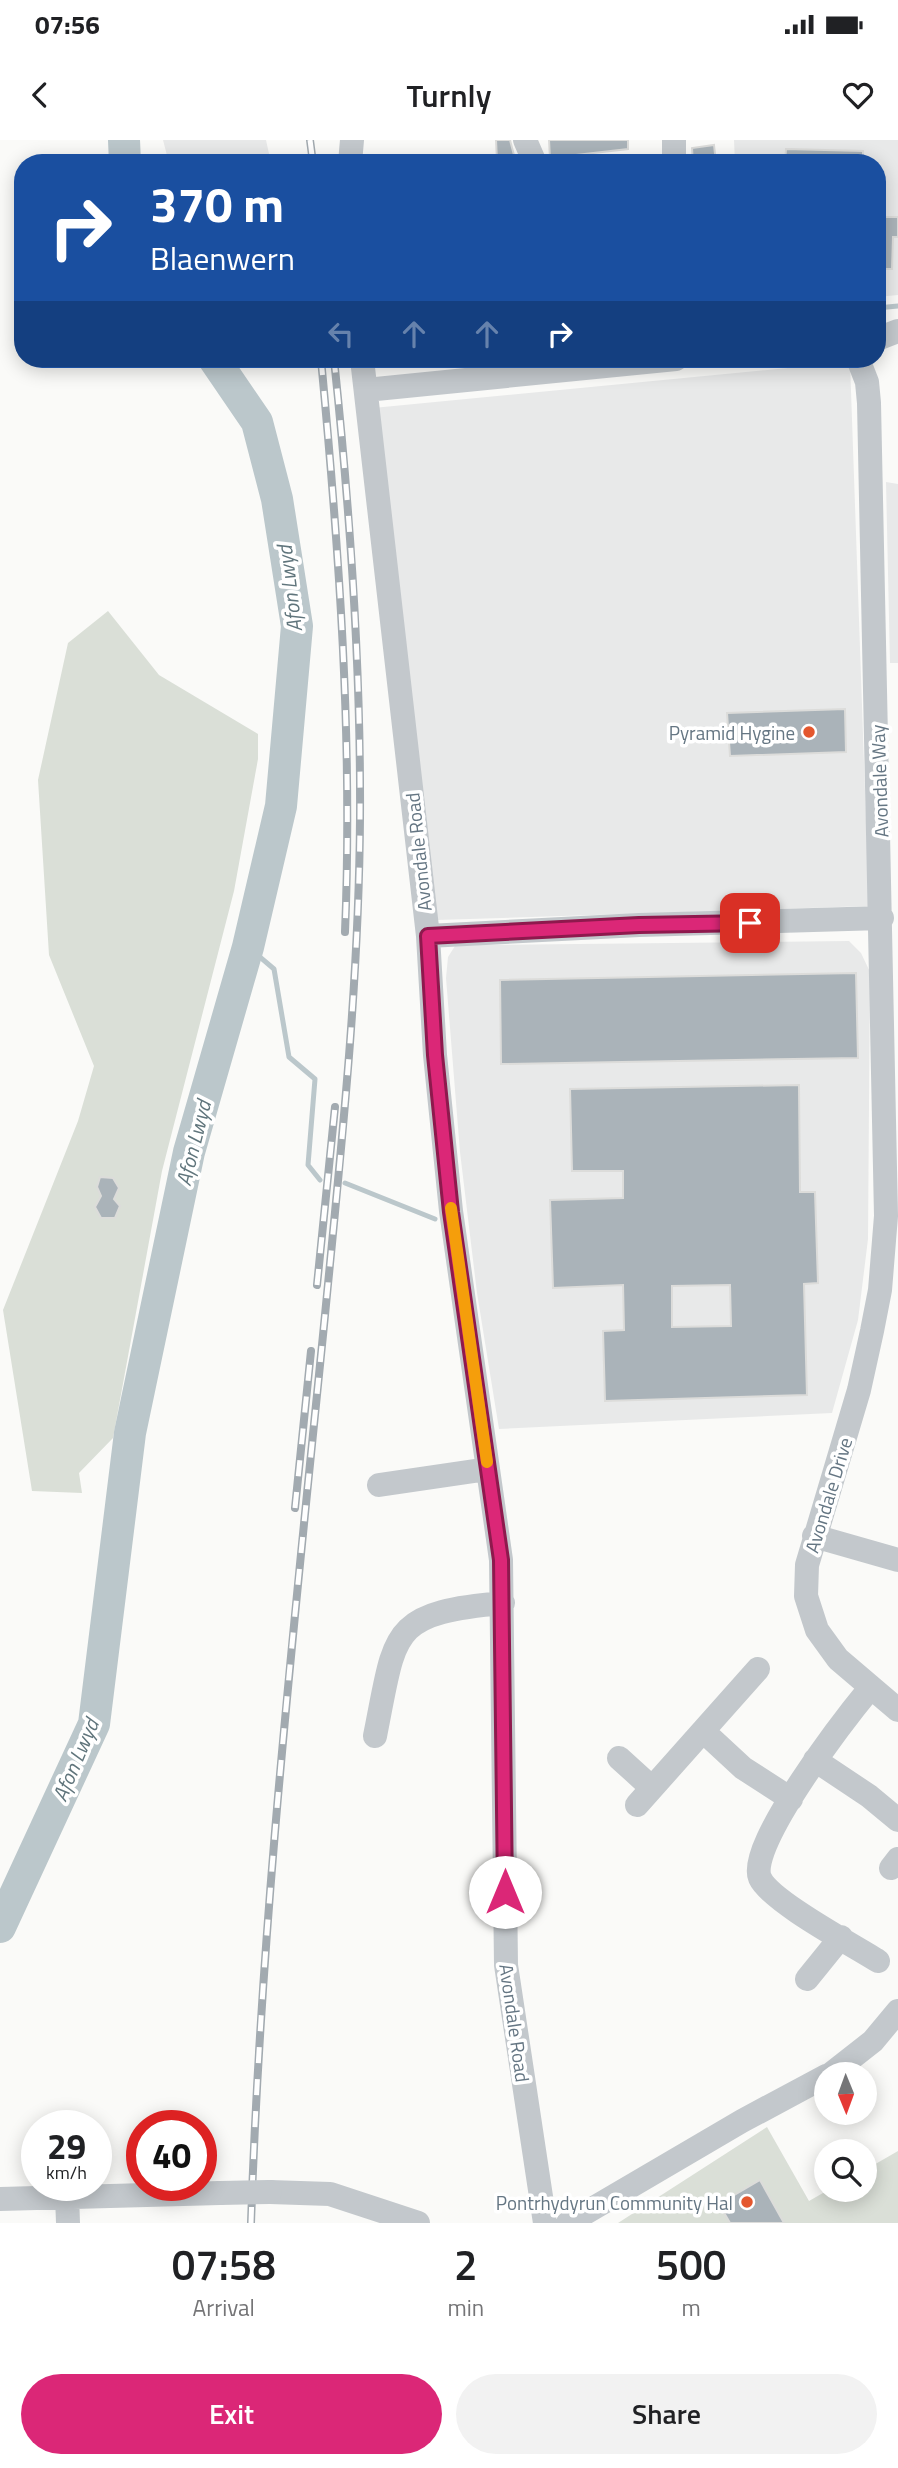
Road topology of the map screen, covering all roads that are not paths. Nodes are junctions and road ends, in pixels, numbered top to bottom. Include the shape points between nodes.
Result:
1 (363, 368) edge
2 (586, 368) edge
3 (862, 368) edge
4 (366, 390) junction
5 (882, 918) junction
6 (428, 936) junction
7 (872, 1331) joint
8 (488, 1469) junction
9 (379, 1485) dead end
10 (814, 1536) junction
11 (898, 1560) edge
12 (503, 1603) junction
13 (758, 1669) dead end
14 (871, 1687) junction
15 (898, 1710) edge
16 (703, 1731) junction
17 (375, 1736) dead end
18 (619, 1758) dead end
19 (815, 1760) junction
20 (790, 1799) junction
21 (898, 1820) edge
22 (841, 1937) junction
23 (878, 1961) dead end
24 (807, 1979) dead end
25 (898, 2011) edge
26 (846, 2062) edge
27 (814, 2082) edge
28 (112, 2194) edge
29 (21, 2198) edge
30 (0, 2199) edge
31 (67, 2201) edge
32 (68, 2223) edge
33 (418, 2223) edge
34 (545, 2223) edge
35 (568, 2223) edge

1 - 4 street, Avondale Road
2 - 4 street
3 - 5 street, Avondale Way via 869,403
4 - 6 street, Avondale Road
5 - 6 street
5 - 7 street, Avondale Way via 888,1187
6 - 8 street, Avondale Road via 451,1212
7 - 10 street, Avondale Drive via 857,1397
8 - 9 street
8 - 12 street, Avondale Road
10 - 11 street
10 - 14 street, Avondale Drive via 806,1595 817,1630 838,1660
12 - 17 street via 436,1611 404,1631 391,1656
12 - 34 street, Avondale Road via 506,1965
13 - 16 street
14 - 15 street, Avondale Drive
14 - 19 street
16 - 18 street via 644,1797
16 - 20 street via 743,1768
19 - 20 street
19 - 21 street
20 - 22 street via 762,1848 757,1869 760,1879 784,1902
22 - 23 street
22 - 24 street
25 - 26 street via 873,2041
27 - 35 street
28 - 33 street, bridge via 330,2194
29 - 30 street
31 - 32 street

